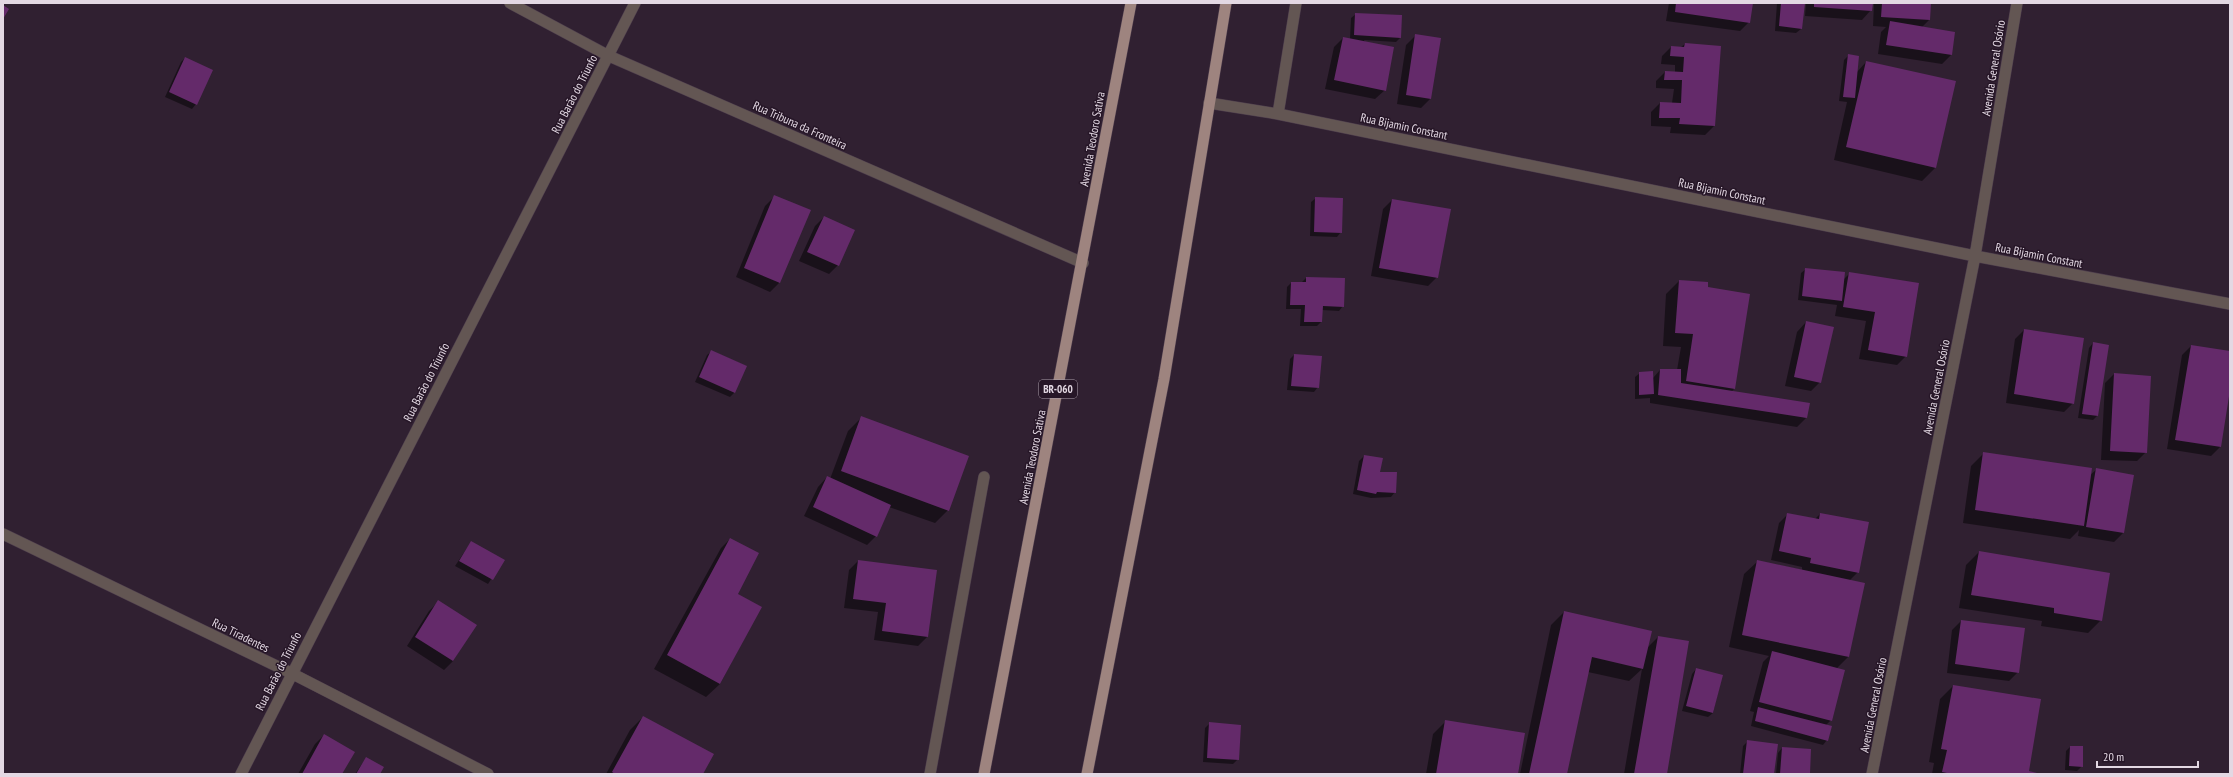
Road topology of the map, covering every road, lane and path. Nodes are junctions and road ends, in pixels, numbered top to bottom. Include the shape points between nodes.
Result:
1 (510, 3) edge
2 (635, 3) edge
3 (1131, 3) edge
4 (1226, 3) edge
5 (1296, 3) edge
6 (2017, 3) edge
7 (609, 56) junction
8 (1209, 103) junction
9 (1278, 114) junction
10 (1975, 256) junction
11 (1083, 263) junction
12 (2230, 304) edge
13 (984, 477) dead end
14 (3, 534) edge
15 (291, 673) junction
16 (241, 774) edge
17 (488, 774) edge
18 (930, 774) edge
19 (984, 774) edge
20 (1087, 774) edge
21 (1872, 774) edge

1 - 7 street, Rua Tribuna da Fronteira
2 - 7 street, Rua Barão do Triunfo
3 - 11 main road, Avenida Teodoro Sativa / BR-060
4 - 8 main road
5 - 9 street
6 - 10 street, Avenida General Osório
7 - 11 street, Rua Tribuna da Fronteira
7 - 15 street, Rua Barão do Triunfo
8 - 9 street, Rua Bijamin Constant
8 - 20 main road via 1164,379
9 - 10 street, Rua Bijamin Constant
10 - 12 street, Rua Bijamin Constant
10 - 21 street, Avenida General Osório
11 - 19 main road, Avenida Teodoro Sativa / BR-060
13 - 18 street
14 - 15 street, Rua Tiradentes
15 - 16 street, Rua Barão do Triunfo
15 - 17 street, Rua Tiradentes

